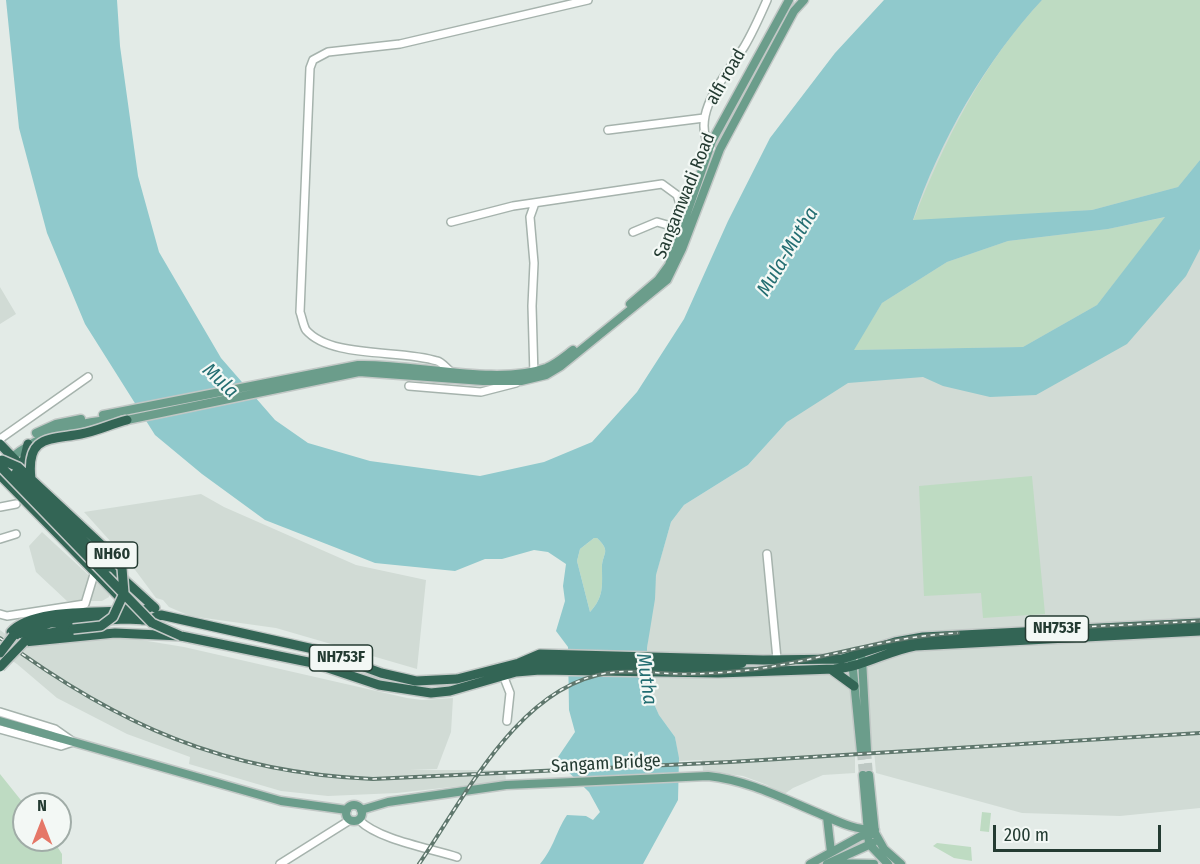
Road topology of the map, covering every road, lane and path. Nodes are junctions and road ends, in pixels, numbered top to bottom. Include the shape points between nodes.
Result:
1 (588, 0) edge
2 (767, 0) edge
3 (789, 0) edge
4 (804, 0) edge
5 (704, 118) junction
6 (608, 130) dead end
7 (714, 150) junction
8 (536, 203) junction
9 (685, 219) junction
10 (451, 222) dead end
11 (681, 229) junction
12 (633, 232) dead end
13 (339, 372) junction
14 (534, 375) junction
15 (451, 376) junction
16 (88, 377) dead end
17 (520, 377) junction
18 (409, 386) dead end
19 (127, 420) junction
20 (38, 435) junction
21 (0, 439) edge
22 (0, 444) edge
23 (28, 444) junction
24 (3, 461) edge
25 (25, 470) junction
26 (0, 475) edge
27 (31, 479) junction
28 (16, 504) dead end
29 (30, 505) junction
30 (0, 507) edge
31 (16, 534) dead end
32 (0, 539) edge
33 (767, 554) dead end
34 (114, 570) junction
35 (95, 571) junction
36 (117, 594) junction
37 (153, 606) junction
38 (103, 612) junction
39 (0, 614) edge
40 (161, 615) junction
41 (134, 616) junction
42 (1200, 623) edge
43 (1200, 631) edge
44 (1095, 632) junction
45 (12, 634) junction
46 (181, 636) junction
47 (24, 642) junction
48 (0, 644) edge
49 (0, 652) edge
50 (857, 655) junction
51 (777, 659) junction
52 (540, 662) junction
53 (718, 665) junction
54 (857, 665) junction
55 (0, 668) edge
56 (737, 668) junction
57 (830, 669) junction
58 (503, 675) junction
59 (854, 686) junction
60 (0, 712) edge
61 (0, 721) edge
62 (507, 721) dead end
63 (0, 729) edge
64 (73, 742) junction
65 (866, 775) tunnel mouth
66 (347, 810) junction
67 (361, 810) junction
68 (827, 817) junction
69 (354, 820) junction
70 (869, 829) junction
71 (879, 843) junction
72 (869, 844) junction
73 (831, 852) junction
74 (458, 857) dead end
75 (828, 863) edge
76 (280, 864) edge
77 (810, 864) edge
78 (874, 864) edge
79 (888, 864) edge
80 (901, 864) edge

1 - 15 street via 400,44 328,52 313,60 310,68 300,312 305,328 339,348 414,355 440,362
2 - 5 street, alfi road via 755,29 716,90
3 - 7 main road, Sangamwadi Road
4 - 7 main road, Sangamwadi Road
5 - 6 street
5 - 7 street, alfi road via 703,135
7 - 9 main road, Sangamwadi Road
7 - 14 main road, Sangamwadi Road via 682,249 667,280 570,360
8 - 9 street via 662,184 677,195
8 - 10 street
8 - 14 street via 530,217
9 - 11 main road, Sangamwadi Road
11 - 12 street via 657,222
11 - 14 main road, Sangamwadi Road via 669,265 658,280 579,346
13 - 15 main road, Sangamwadi Road via 386,364
13 - 19 main road
13 - 20 main road via 56,424
14 - 17 main road, Sangamwadi Road
15 - 17 main road, Sangamwadi Road
16 - 21 street
17 - 18 street via 481,392
19 - 20 main road, bridge via 101,421
19 - 27 highway, bridge via 43,440 33,451
20 - 23 main road
20 - 24 main road
22 - 24 highway
23 - 24 main road
23 - 25 highway
24 - 25 highway
24 - 27 highway, bridge via 18,467
24 - 29 highway via 30,492
24 - 34 highway, bridge
24 - 46 highway, bridge via 152,623
25 - 34 highway via 116,563
26 - 29 highway, NH60
27 - 47 highway, NH60, bridge via 122,568 124,593 113,617 101,626 33,636
28 - 30 street
29 - 35 highway, NH60
31 - 32 street
33 - 51 street
34 - 37 highway
35 - 36 highway, NH60
35 - 39 street via 85,604
36 - 38 highway, NH60 via 114,604
36 - 41 highway, NH60
37 - 40 highway
37 - 41 highway
38 - 41 highway via 124,611
38 - 45 highway via 39,618 20,625
40 - 41 highway via 154,619
40 - 52 highway, NH753F via 318,650 416,681 457,679 519,663
41 - 45 highway via 50,623
42 - 44 highway, NH753F
43 - 44 highway, NH753F
44 - 50 highway, NH753F via 914,638
44 - 54 highway, NH753F via 915,646
45 - 48 highway
45 - 49 highway, bridge
46 - 47 highway, bridge via 115,633
46 - 58 highway, NH753F via 314,663 379,685 431,693 450,692
47 - 55 highway, bridge
50 - 51 highway, NH753F
50 - 54 main road
51 - 53 highway, NH753F
51 - 56 highway, NH753F
52 - 53 highway, NH753F
52 - 53 highway, NH753F
52 - 58 highway, NH753F
53 - 56 highway, NH753F
54 - 57 highway, NH753F
54 - 59 main road
54 - 59 main road via 864,752
56 - 57 highway, NH753F
57 - 59 highway
58 - 62 street via 510,693
60 - 64 street via 55,729
61 - 64 main road, Sangam Bridge
63 - 64 street via 61,746
64 - 66 main road, Sangam Bridge via 281,801
65 - 70 main road
66 - 67 main road, Sangam Bridge via 354,806
66 - 69 main road
67 - 68 main road, Sangam Bridge via 388,802 506,785 708,776 754,786
67 - 69 main road
68 - 70 main road, Sangam Bridge
68 - 73 main road
69 - 74 street via 380,833
69 - 76 street
70 - 71 main road
70 - 72 main road
70 - 73 main road
71 - 72 main road
71 - 80 main road
72 - 75 main road
72 - 79 main road
73 - 77 main road
75 - 78 main road

